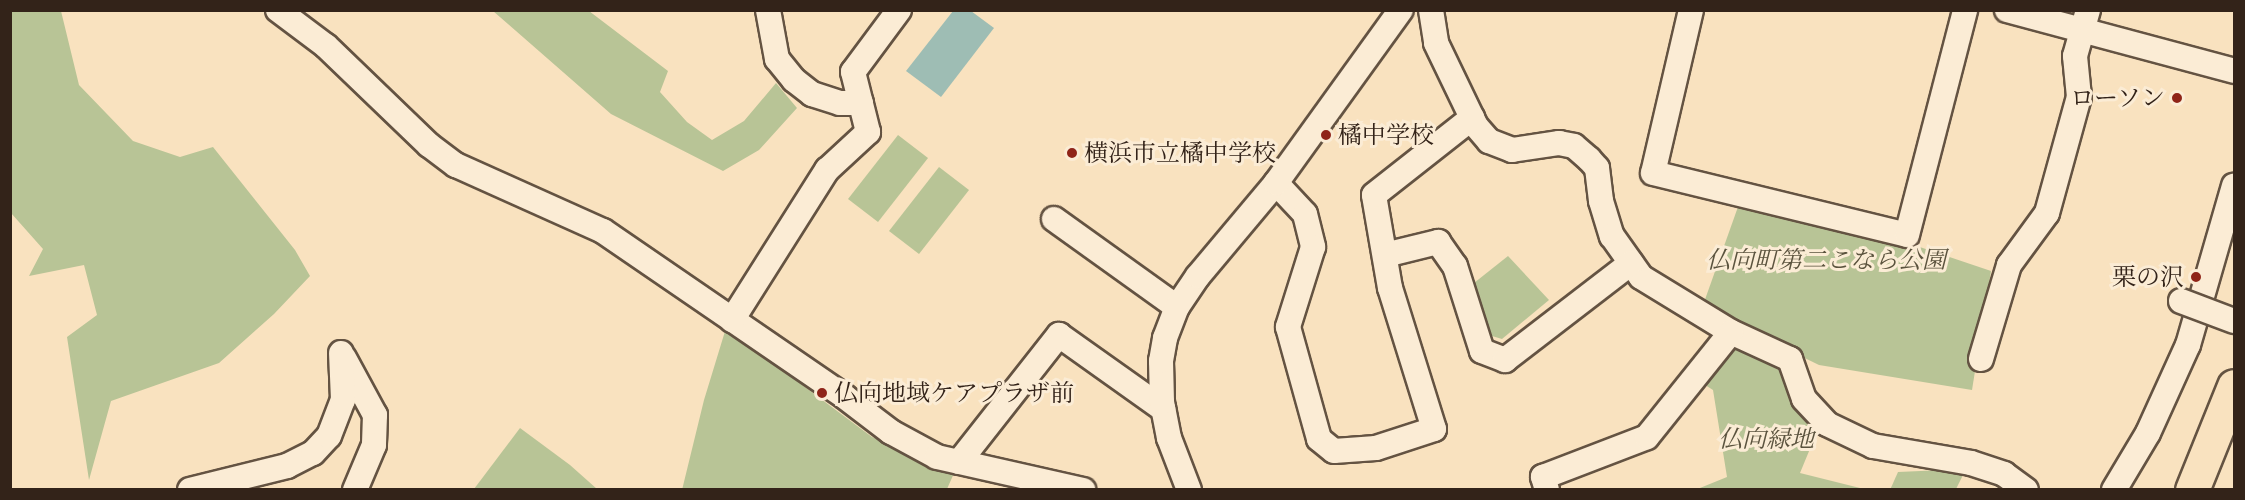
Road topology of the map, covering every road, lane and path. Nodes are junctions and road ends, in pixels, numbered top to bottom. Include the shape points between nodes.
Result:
1 (278, 10) edge
2 (768, 10) edge
3 (899, 10) edge
4 (1401, 10) edge
5 (1431, 10) edge
6 (1691, 10) edge
7 (1965, 10) edge
8 (2007, 10) edge
9 (2085, 21) edge
10 (2235, 71) edge
11 (861, 103) junction
12 (1472, 118) junction
13 (1276, 183) junction
14 (2235, 186) edge
15 (1054, 219) dead end
16 (1385, 255) junction
17 (1630, 263) junction
18 (2181, 301) dead end
19 (1177, 307) junction
20 (732, 320) junction
21 (2235, 321) edge
22 (1731, 332) junction
23 (1981, 359) dead end
24 (2235, 386) edge
25 (1163, 409) junction
26 (959, 462) junction
27 (2194, 481) edge
28 (190, 489) edge
29 (355, 489) edge
30 (1083, 489) edge
31 (1190, 489) edge
32 (1547, 489) edge
33 (2026, 489) edge
34 (2114, 489) edge

1 - 20 street via 326,46 429,145 456,165 603,231
2 - 11 street via 777,59 794,80 812,94 840,103
3 - 11 street via 853,72
4 - 13 street
5 - 12 street via 1436,43
6 - 7 street via 1653,173 1907,235
8 - 9 street
9 - 10 street
9 - 23 street via 2074,56 2079,97 2047,213 2009,266
11 - 20 street via 868,132 827,170
12 - 16 street via 1374,195
12 - 17 street via 1489,141 1501,147 1512,150 1559,143 1574,146 1589,159 1597,168 1601,201 1612,236
13 - 16 street via 1305,213 1313,247 1288,327 1319,439 1334,451 1376,448 1434,429 1390,288
13 - 19 street
14 - 34 street via 2188,345 2148,433
15 - 19 street
16 - 17 street via 1438,242 1455,266 1482,351 1505,360
17 - 22 street via 1641,277
18 - 21 street, bridge
19 - 25 street via 1161,361
20 - 26 street via 891,432 937,457
22 - 32 street via 1647,436 1543,477
22 - 33 street via 1790,359 1804,399 1827,424 1873,446 1971,463 2004,474
24 - 27 highway
25 - 26 street via 1059,334
25 - 31 street via 1169,438
26 - 30 street
28 - 29 street via 287,466 313,453 329,436 344,400 341,353 375,415 374,445

